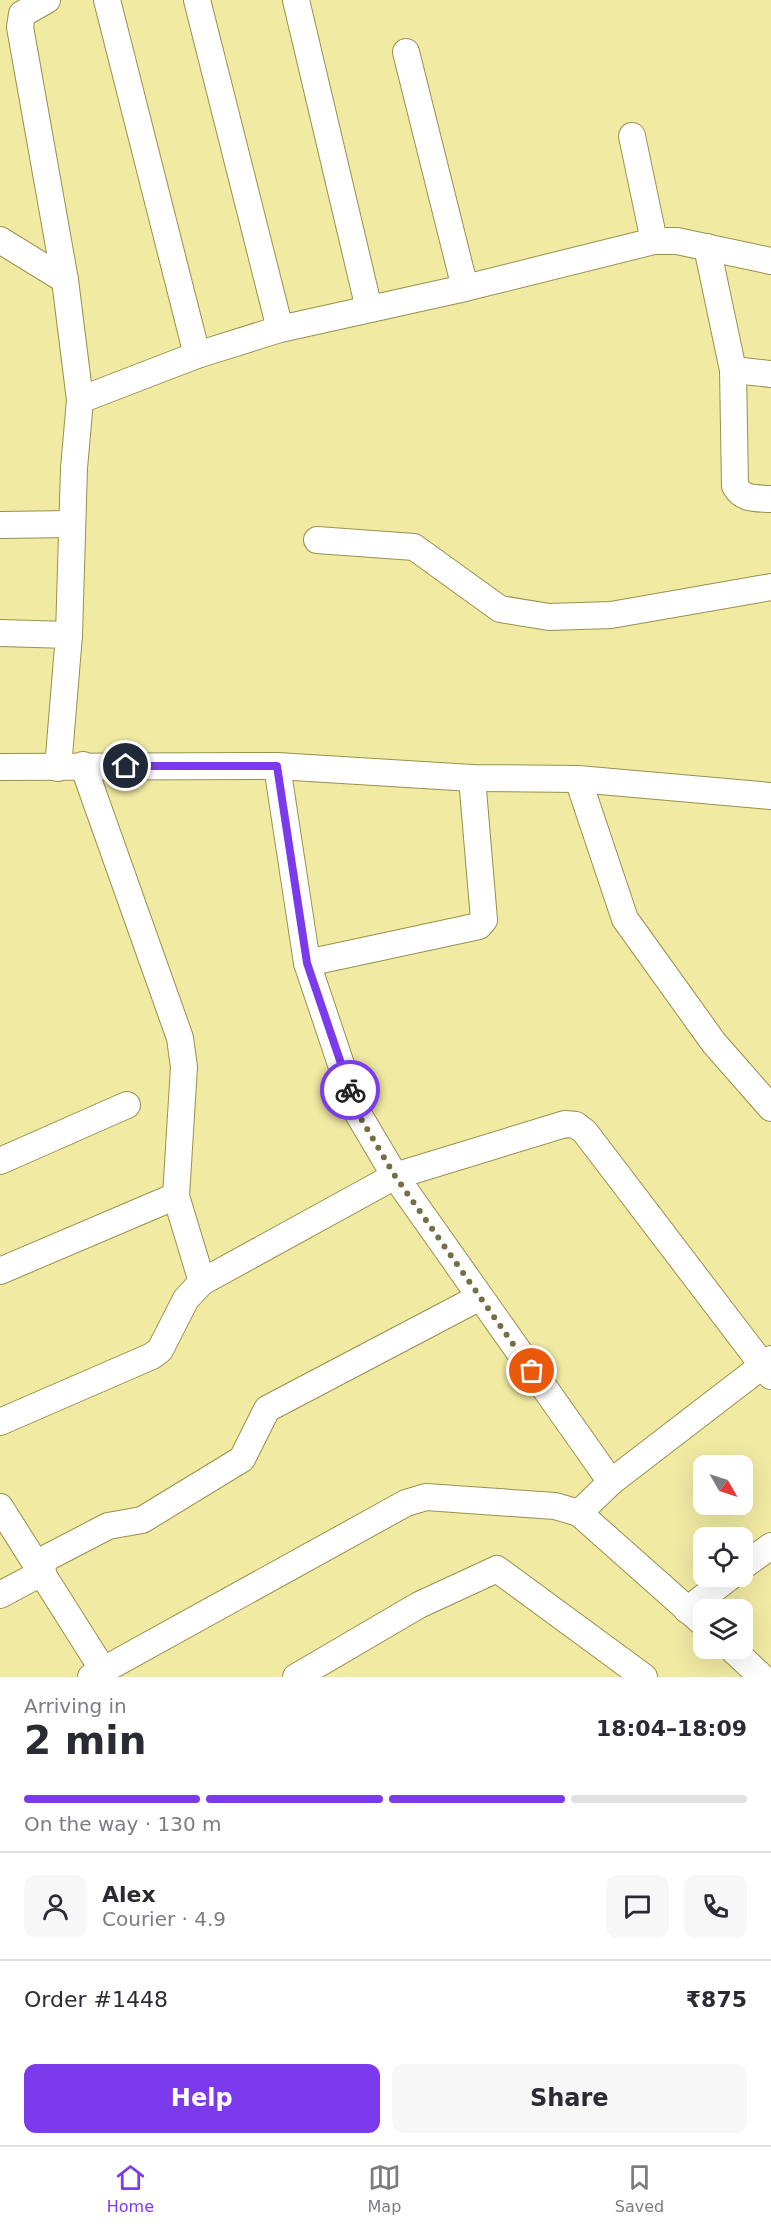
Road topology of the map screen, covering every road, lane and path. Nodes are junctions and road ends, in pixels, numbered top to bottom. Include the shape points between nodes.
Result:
1 (47, 0) edge
2 (107, 0) edge
3 (197, 0) edge
4 (296, 0) edge
5 (406, 52) dead end
6 (632, 135) dead end
7 (0, 240) edge
8 (654, 241) junction
9 (707, 247) junction
10 (771, 261) edge
11 (65, 280) junction
12 (465, 288) junction
13 (369, 309) junction
14 (280, 329) junction
15 (197, 355) junction
16 (732, 370) junction
17 (771, 374) edge
18 (80, 400) junction
19 (771, 499) edge
20 (72, 524) junction
21 (0, 525) edge
22 (317, 540) dead end
23 (771, 587) edge
24 (0, 633) edge
25 (69, 635) junction
26 (277, 766) junction
27 (0, 767) edge
28 (70, 767) junction
29 (472, 778) junction
30 (578, 779) junction
31 (771, 796) edge
32 (307, 963) junction
33 (128, 1105) dead end
34 (771, 1108) edge
35 (0, 1161) edge
36 (395, 1176) junction
37 (176, 1196) junction
38 (0, 1271) edge
39 (202, 1282) junction
40 (480, 1297) junction
41 (768, 1367) edge
42 (0, 1422) edge
43 (610, 1482) junction
44 (0, 1507) edge
45 (579, 1514) junction
46 (771, 1546) edge
47 (753, 1559) edge
48 (40, 1567) junction
49 (721, 1587) edge
50 (0, 1595) edge
51 (711, 1599) edge
52 (693, 1615) edge
53 (743, 1659) edge
54 (631, 1672) edge
55 (97, 1673) edge
56 (296, 1677) edge
57 (762, 1677) edge

1 - 11 street via 22,14 20,27
2 - 15 street
3 - 14 street
4 - 13 street
5 - 12 street
6 - 8 street
7 - 11 street
8 - 9 street
8 - 12 street
9 - 10 street
9 - 16 street
11 - 18 street
12 - 13 street
13 - 14 street
14 - 15 street
15 - 18 street
16 - 17 street
16 - 19 street via 735,486 749,498
18 - 20 street
20 - 21 street
20 - 25 street
22 - 23 street via 414,547 500,609 549,617 611,615
24 - 25 street
25 - 28 street
26 - 28 street
26 - 29 street
26 - 32 street
27 - 28 street
28 - 37 street via 182,1046
29 - 30 street
29 - 32 street via 484,920 479,926
30 - 31 street
30 - 34 street via 625,919 714,1044
32 - 36 street via 357,1112
33 - 35 street
36 - 39 street
36 - 40 street
36 - 41 street via 565,1124 576,1125
37 - 38 street
37 - 39 street
39 - 42 street via 186,1299 166,1340 152,1356
40 - 43 street
40 - 48 street via 267,1409 242,1459 142,1520 108,1526
41 - 43 street
43 - 45 street
44 - 48 street
45 - 52 street
45 - 55 street via 555,1506 438,1497 406,1503
46 - 47 street
48 - 50 street
48 - 55 street
49 - 51 street
53 - 57 street
54 - 56 street via 497,1569 419,1605

